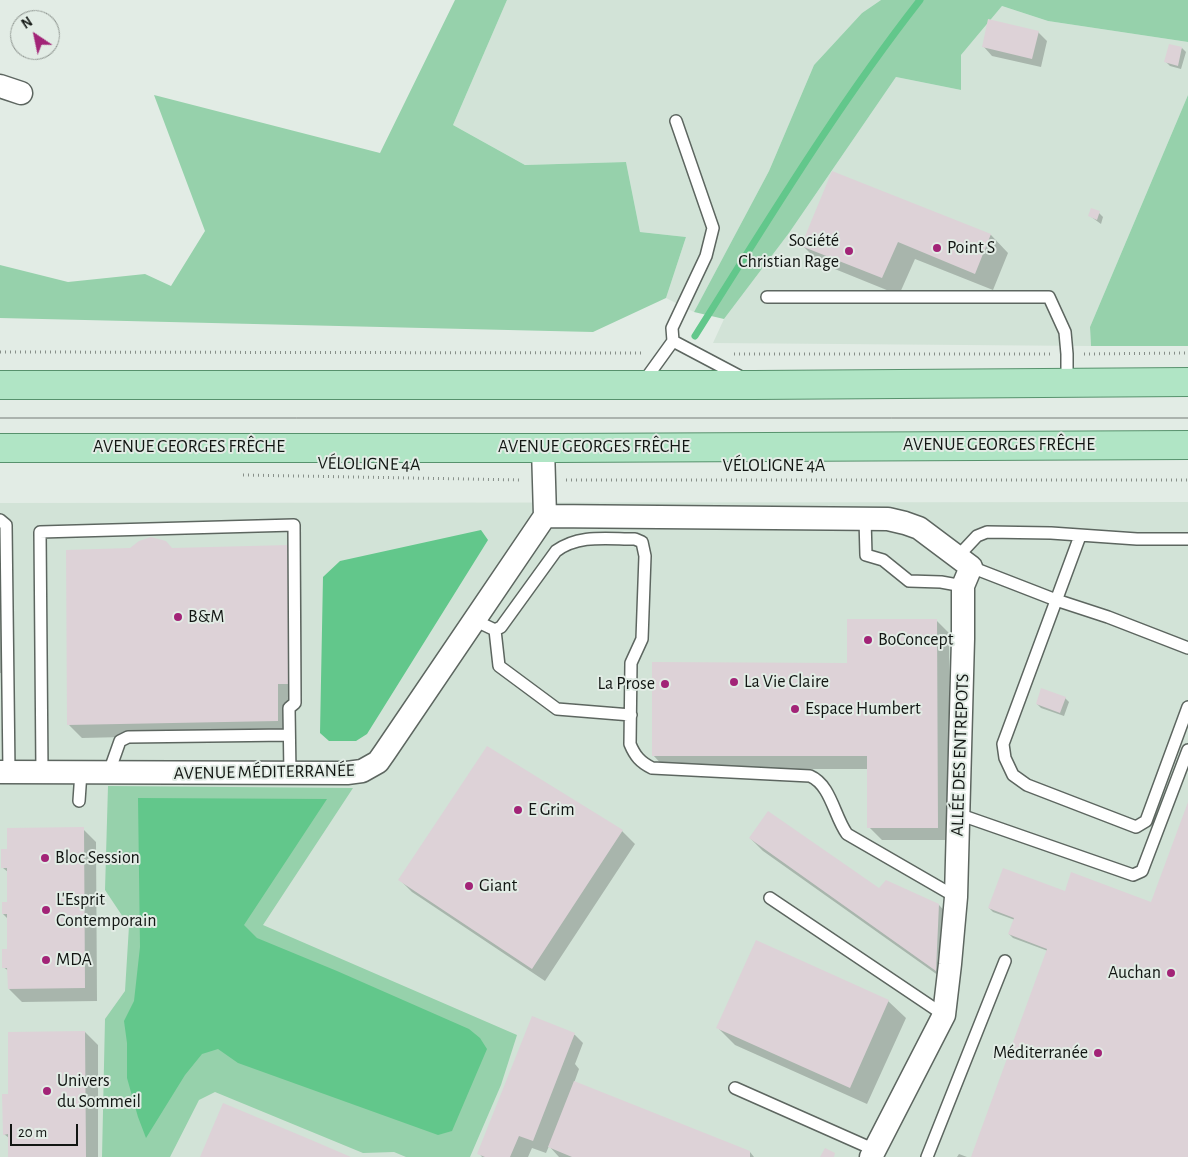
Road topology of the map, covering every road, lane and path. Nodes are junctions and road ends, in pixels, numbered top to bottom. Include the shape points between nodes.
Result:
1 (676, 122) dead end
2 (767, 297) dead end
3 (673, 341) junction
4 (0, 352) edge
5 (664, 353) junction
6 (1188, 353) edge
7 (696, 354) junction
8 (1067, 354) junction
9 (1188, 382) edge
10 (1067, 383) junction
11 (0, 385) edge
12 (641, 385) junction
13 (755, 385) junction
14 (1188, 445) edge
15 (0, 448) edge
16 (543, 448) junction
17 (238, 475) dead end
18 (544, 480) junction
19 (1188, 480) edge
20 (545, 516) junction
21 (865, 519) junction
22 (0, 520) edge
23 (1080, 536) junction
24 (1188, 539) edge
25 (964, 570) junction
26 (1056, 600) junction
27 (474, 620) junction
28 (495, 630) junction
29 (1188, 648) edge
30 (1188, 707) edge
31 (631, 715) junction
32 (289, 736) junction
33 (1188, 750) edge
34 (5, 772) edge
35 (42, 772) junction
36 (81, 772) junction
37 (109, 772) junction
38 (290, 774) junction
39 (79, 801) dead end
40 (958, 814) junction
41 (770, 898) dead end
42 (956, 898) junction
43 (1005, 961) dead end
44 (944, 1014) junction
45 (735, 1088) dead end
46 (873, 1153) edge
47 (927, 1157) edge

1 - 3 lane via 713,228 706,256 672,328
2 - 8 lane via 1049,297 1065,332
3 - 5 lane
3 - 7 lane
4 - 5 path
5 - 12 lane
6 - 8 path
7 - 8 path
7 - 13 lane
8 - 10 lane
9 - 10 main road
10 - 13 main road
11 - 12 main road
12 - 13 main road
14 - 16 main road, AVENUE GEORGES FRÊCHE
15 - 16 main road, AVENUE GEORGES FRÊCHE
16 - 18 street
17 - 18 path, VÉLOLIGNE 4A
18 - 19 path, VÉLOLIGNE 4A
18 - 20 street
20 - 21 street
20 - 27 street, AVENUE MÉDITERRANÉE
21 - 25 street via 888,520 919,528
21 - 25 lane via 866,555 883,560 909,581 941,582
22 - 34 lane via 6,525
23 - 24 lane
23 - 25 lane via 987,532 977,536 962,552
23 - 26 lane
25 - 26 lane
25 - 40 street, ALLÉE DES ENTREPOTS
26 - 29 lane via 1108,616
26 - 30 lane via 1002,744 1013,775 1027,785 1136,827 1146,821
27 - 28 lane
27 - 38 street, AVENUE MÉDITERRANÉE via 378,762 362,771 348,773
28 - 31 lane via 499,666 557,709
28 - 31 lane via 501,627 556,551 564,545 582,539 635,539 642,542 645,556 642,639 631,663
31 - 42 lane via 630,744 642,763 652,768 810,776 824,788 847,834
32 - 35 lane via 289,708 295,703 294,525 40,532
32 - 37 lane via 128,738 120,741
32 - 38 lane
33 - 40 lane via 1142,871 1133,875
34 - 35 street, AVENUE MÉDITERRANÉE
35 - 36 street, AVENUE MÉDITERRANÉE
36 - 37 street, AVENUE MÉDITERRANÉE
36 - 39 lane
37 - 38 street, AVENUE MÉDITERRANÉE
40 - 42 street, ALLÉE DES ENTREPOTS
41 - 44 lane
42 - 44 street, ALLÉE DES ENTREPOTS
43 - 47 lane
44 - 46 street, ALLÉE DES ENTREPOTS
45 - 46 lane

